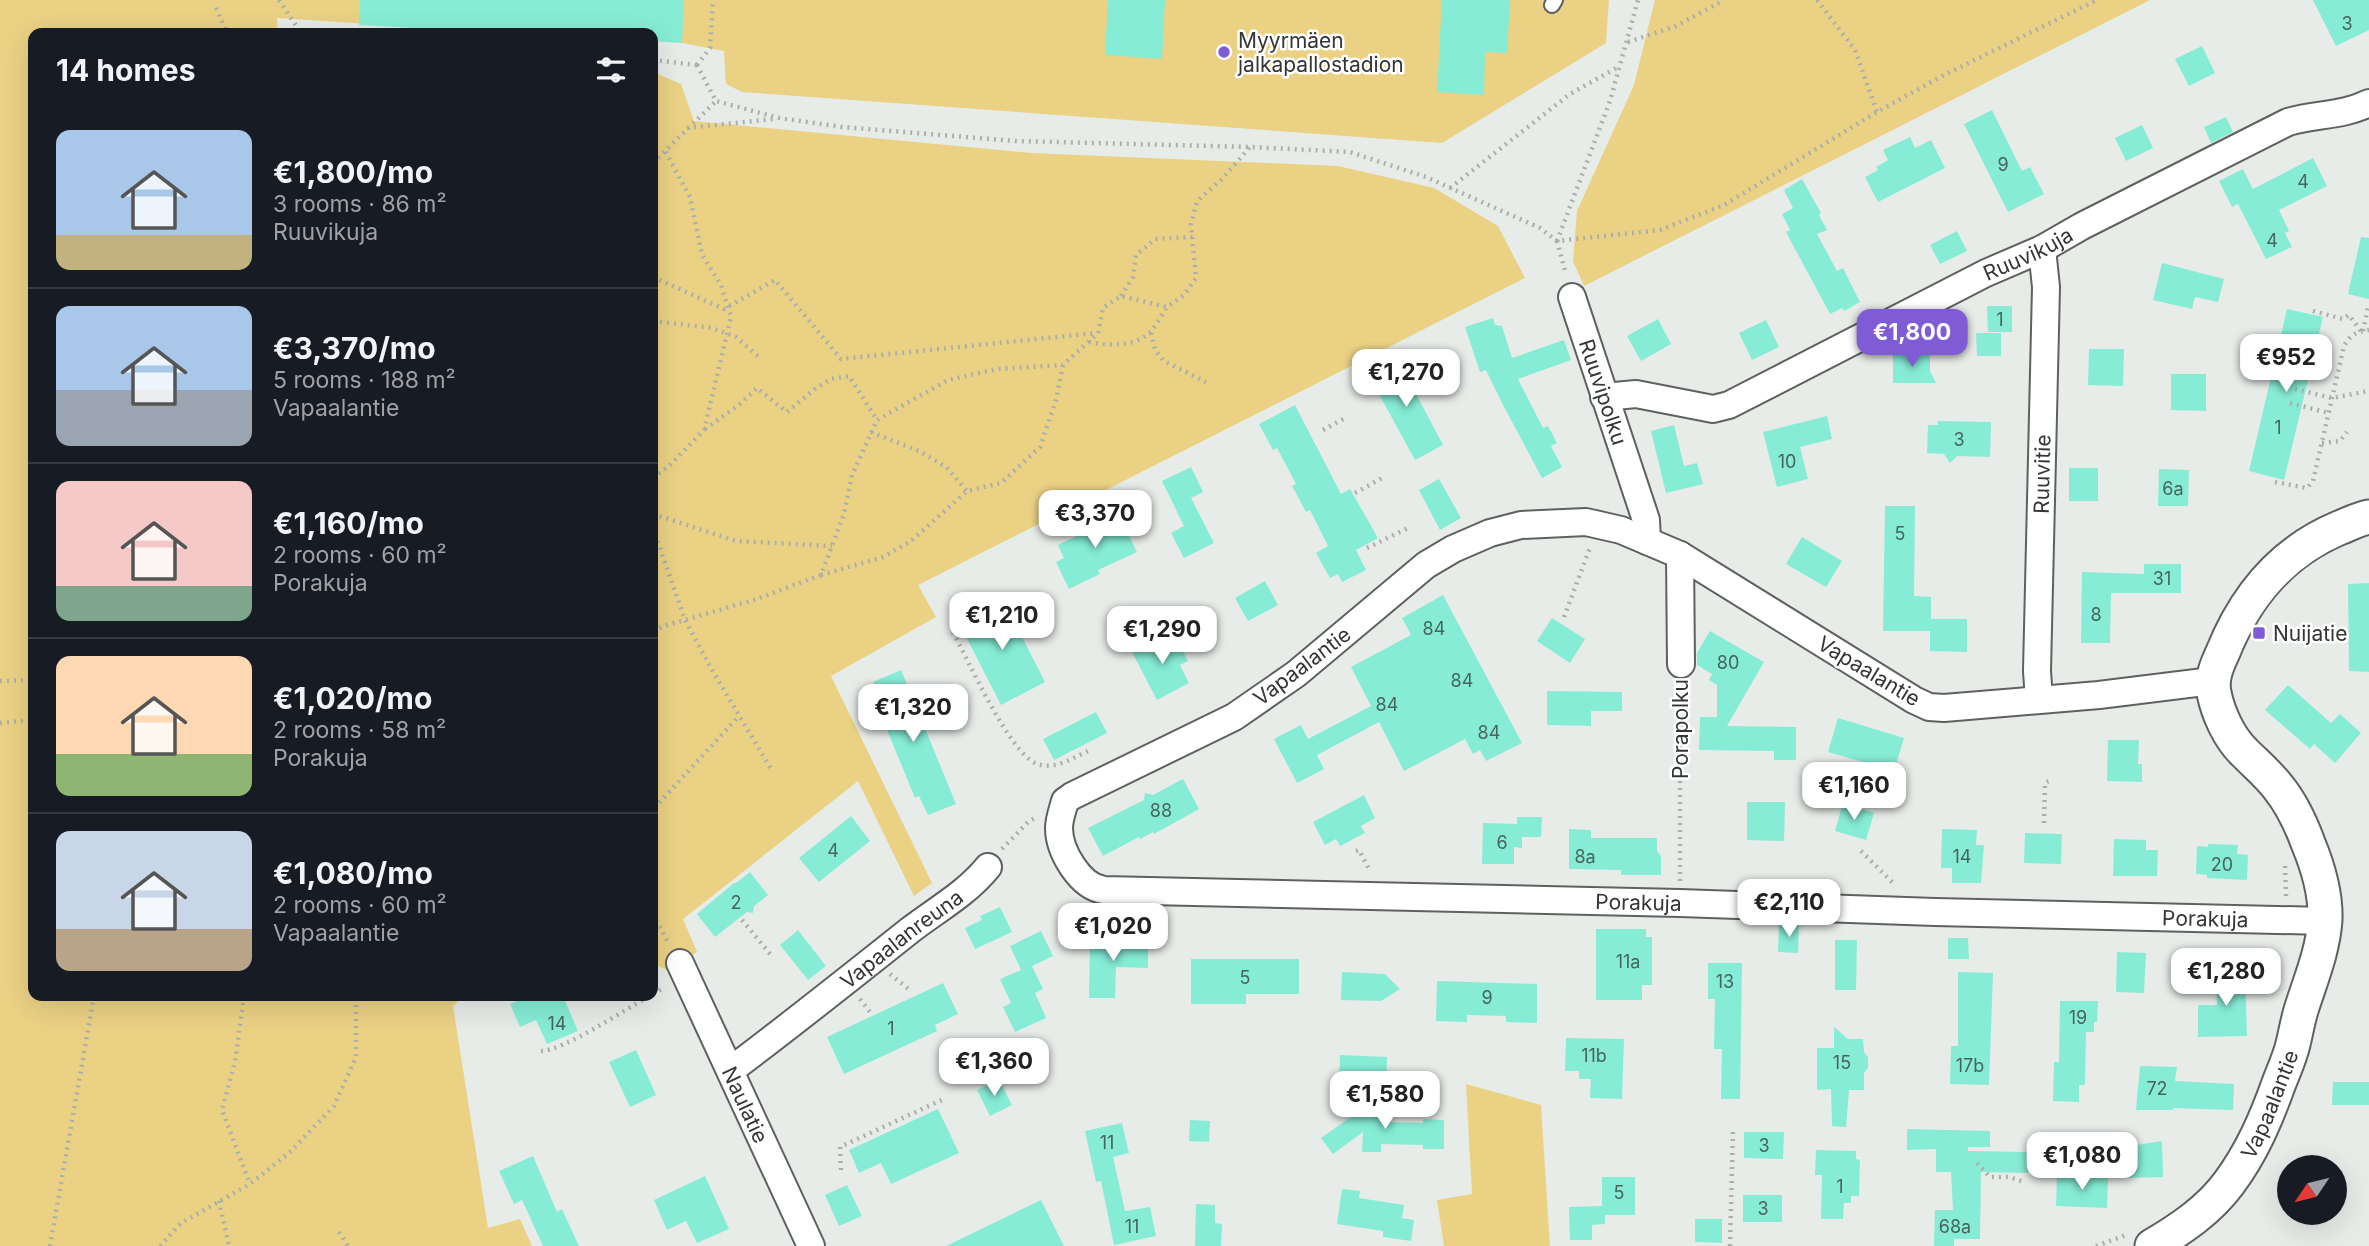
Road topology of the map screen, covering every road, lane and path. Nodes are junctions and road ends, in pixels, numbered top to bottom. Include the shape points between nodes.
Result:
1 (279, 0) edge
2 (713, 0) edge
3 (1638, 0) edge
4 (1724, 0) edge
5 (1817, 0) edge
6 (2097, 0) edge
7 (216, 8) dead end
8 (225, 28) edge
9 (297, 28) edge
10 (1628, 42) junction
11 (658, 61) edge
12 (697, 65) junction
13 (1621, 66) junction
14 (716, 102) junction
15 (2369, 103) edge
16 (1877, 112) junction
17 (779, 118) junction
18 (687, 128) junction
19 (1251, 146) junction
20 (664, 149) junction
21 (658, 157) edge
22 (1450, 188) junction
23 (1192, 237) junction
24 (1557, 241) junction
25 (2042, 249) junction
26 (658, 278) edge
27 (1121, 296) junction
28 (1572, 297) joint
29 (727, 306) junction
30 (1167, 307) junction
31 (2368, 307) edge
32 (2313, 311) dead end
33 (658, 322) edge
34 (2364, 331) edge
35 (1098, 333) junction
36 (1151, 333) junction
37 (727, 334) junction
38 (1088, 342) junction
39 (759, 357) dead end
40 (1063, 365) junction
41 (1206, 382) dead end
42 (2295, 390) dead end
43 (2369, 391) edge
44 (1604, 397) junction
45 (2332, 398) junction
46 (2290, 403) dead end
47 (2329, 413) junction
48 (1348, 417) dead end
49 (877, 420) junction
50 (704, 430) junction
51 (1323, 430) dead end
52 (871, 432) junction
53 (2347, 432) dead end
54 (2322, 443) junction
55 (658, 474) edge
56 (1382, 478) dead end
57 (2275, 482) dead end
58 (967, 491) junction
59 (1355, 493) dead end
60 (658, 516) edge
61 (2369, 517) edge
62 (1598, 525) junction
63 (1410, 527) dead end
64 (1647, 541) junction
65 (658, 542) edge
66 (832, 546) junction
67 (1367, 548) dead end
68 (1680, 555) junction
69 (821, 575) junction
70 (1564, 617) dead end
71 (685, 620) junction
72 (658, 629) edge
73 (953, 632) dead end
74 (1681, 664) joint
75 (28, 680) edge
76 (0, 681) edge
77 (2213, 681) junction
78 (2039, 700) junction
79 (739, 716) junction
80 (28, 720) edge
81 (0, 723) edge
82 (1088, 751) dead end
83 (771, 769) dead end
84 (2053, 779) dead end
85 (1065, 801) junction
86 (658, 804) edge
87 (2044, 823) dead end
88 (1861, 851) dead end
89 (2284, 855) dead end
90 (988, 867) joint
91 (1900, 889) dead end
92 (1680, 903) junction
93 (742, 920) dead end
94 (2288, 920) junction
95 (2325, 921) junction
96 (658, 923) edge
97 (771, 954) dead end
98 (680, 963) joint
99 (662, 989) dead end
100 (658, 991) edge
101 (93, 1001) edge
102 (243, 1001) edge
103 (356, 1001) edge
104 (641, 1001) edge
105 (541, 1051) dead end
106 (732, 1070) junction
107 (946, 1098) dead end
108 (1733, 1130) dead end
109 (1977, 1163) dead end
110 (841, 1170) dead end
111 (2024, 1182) dead end
112 (250, 1184) junction
113 (219, 1201) junction
114 (339, 1232) dead end
115 (2143, 1238) edge
116 (50, 1246) edge
117 (160, 1246) edge
118 (229, 1246) edge
119 (348, 1246) edge
120 (811, 1246) edge
121 (1730, 1246) edge
122 (2096, 1246) edge

1 - 9 path
2 - 12 path via 710,48
3 - 10 path
4 - 10 path via 1676,26
5 - 16 path via 1855,50
6 - 16 path
7 - 8 path
10 - 13 path
11 - 12 path
12 - 14 path
13 - 22 path via 1570,94
13 - 24 path
14 - 17 path
14 - 18 path
15 - 25 street, Ruuvikuja via 2352,111 2288,122
16 - 24 path via 1724,205 1660,230
17 - 18 path
17 - 19 path via 1016,141
18 - 20 path
19 - 22 path via 1350,152
19 - 23 path via 1197,201
20 - 21 path
20 - 29 path via 690,197 702,255 721,285
22 - 24 path via 1541,229
23 - 27 path via 1155,239 1136,255 1133,277
23 - 30 path via 1196,278 1184,295
24 - 28 path
25 - 44 street, Ruuvikuja via 1729,405 1713,409 1636,394
25 - 78 street, Ruuvitie via 2046,287
26 - 29 path via 723,309
27 - 30 path
27 - 35 path via 1103,308
28 - 44 street, Ruuvipolku
29 - 35 path via 775,280 841,359
29 - 37 path via 731,317
30 - 36 path
31 - 34 path
32 - 34 path via 2343,319 2348,315
33 - 37 path
34 - 45 path via 2350,336 2344,346
35 - 38 path
36 - 38 path via 1108,346
36 - 41 path via 1155,350 1164,361
37 - 39 path
37 - 50 path
38 - 40 path
40 - 49 path via 997,369 948,380
40 - 58 path via 1040,447 1001,483
42 - 45 path
43 - 45 path
44 - 64 street, Ruuvipolku via 1646,520
45 - 47 path
46 - 47 path
47 - 54 path
48 - 51 path
49 - 50 path via 849,376 831,379 788,412 757,388
49 - 52 path
50 - 55 path
52 - 58 path via 946,467
52 - 66 path via 852,475
53 - 54 path via 2340,440
54 - 57 path via 2307,488
56 - 59 path
58 - 69 path via 911,541 883,557
60 - 66 path via 736,541
61 - 77 street via 2329,533 2273,571 2234,627
62 - 64 street, Vapaalantie
62 - 70 path
62 - 85 street, Vapaalantie via 1521,525 1453,549 1426,565 1296,674 1234,717
63 - 67 path
64 - 68 street, Vapaalantie
65 - 71 path
66 - 69 path
68 - 74 street, Porapolku
68 - 78 street, Vapaalantie via 1928,706
69 - 71 path
71 - 72 path
71 - 79 path
73 - 82 path via 1022,754 1037,764 1057,766
74 - 92 path, Porapolku
75 - 76 path
77 - 78 street, Vapaalantie
77 - 95 street, Vapaalantie via 2228,731 2280,789 2307,840 2323,895
79 - 83 path
79 - 86 path
80 - 81 path
84 - 87 path via 2045,783
85 - 90 path via 1028,822
85 - 92 street, Porakuja via 1059,828 1065,853 1074,870 1096,890
88 - 91 path
89 - 94 path
90 - 106 street, Vapaalanreuna via 978,880
92 - 94 street, Porakuja
93 - 97 path
94 - 95 street, Porakuja
95 - 115 street, Vapaalantie via 2293,1046 2254,1143 2228,1185 2206,1208 2179,1230
96 - 98 path
98 - 106 street, Naulatie
99 - 100 path
101 - 116 path
102 - 112 path via 235,1062 222,1110
103 - 112 path via 356,1057 334,1106 290,1152
104 - 105 path via 588,1032
106 - 120 street, Naulatie
107 - 110 path via 840,1147
108 - 121 path
109 - 111 path via 1990,1177
112 - 113 path
113 - 117 path via 181,1223
113 - 118 path
114 - 119 path
115 - 122 path

